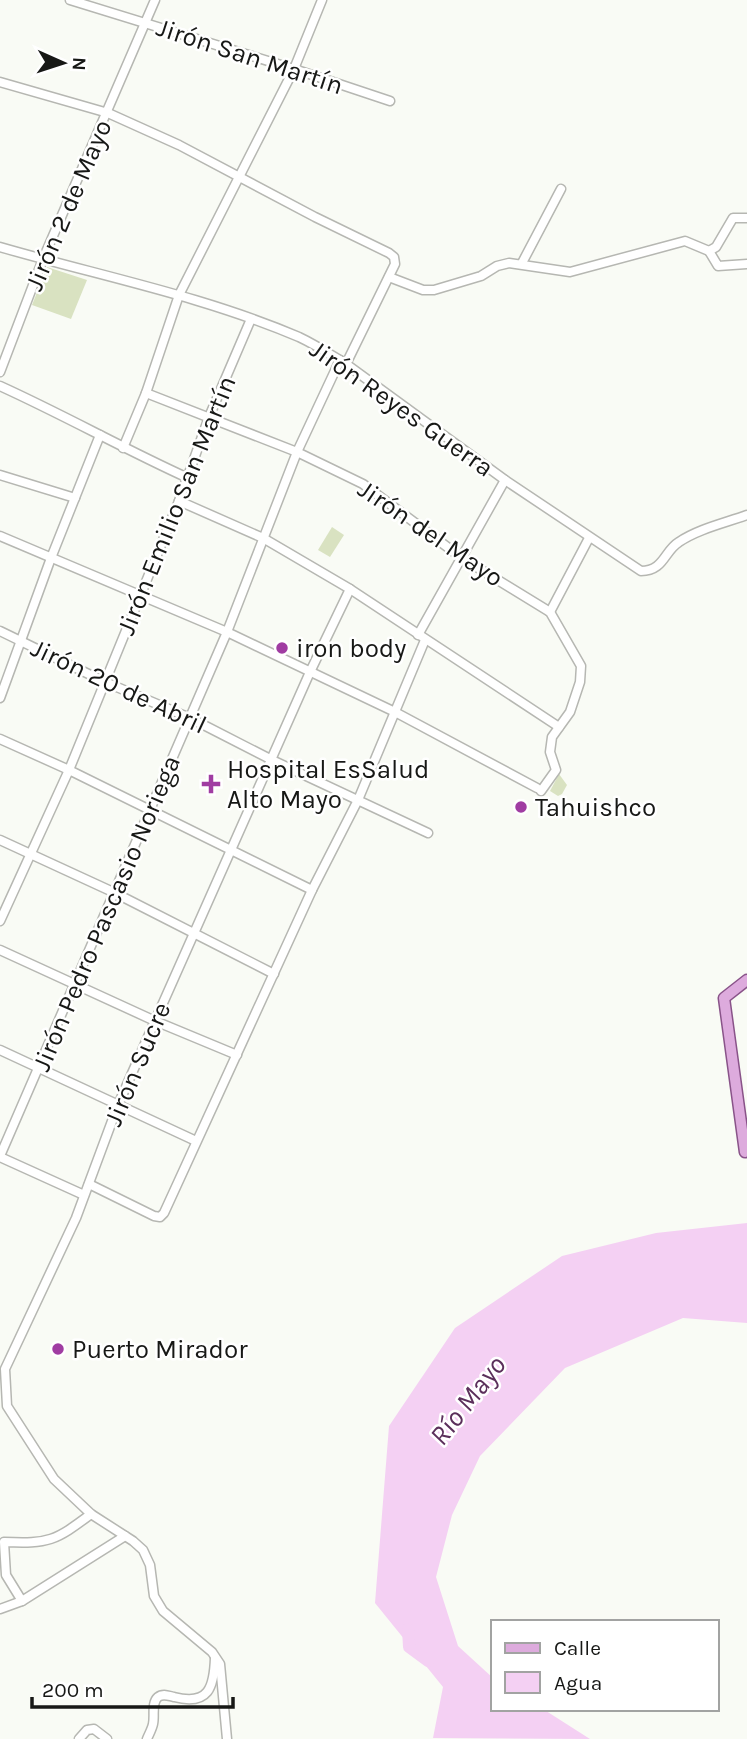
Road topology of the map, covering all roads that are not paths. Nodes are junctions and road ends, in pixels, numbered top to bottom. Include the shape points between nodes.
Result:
1 (70, 0) edge
2 (155, 0) edge
3 (322, 0) edge
4 (146, 23) junction
5 (294, 69) junction
6 (0, 82) edge
7 (390, 101) dead end
8 (108, 113) junction
9 (239, 177) junction
10 (561, 189) dead end
11 (747, 218) edge
12 (0, 247) edge
13 (709, 251) junction
14 (43, 259) junction
15 (522, 263) junction
16 (747, 264) edge
17 (389, 277) junction
18 (179, 295) junction
19 (251, 319) junction
20 (343, 362) junction
21 (0, 372) edge
22 (150, 382) junction
23 (0, 386) edge
24 (146, 393) junction
25 (159, 398) junction
26 (209, 417) junction
27 (100, 435) junction
28 (123, 449) junction
29 (297, 452) junction
30 (0, 474) edge
31 (188, 478) junction
32 (505, 480) junction
33 (75, 498) junction
34 (179, 501) junction
35 (747, 515) edge
36 (0, 536) edge
37 (263, 538) junction
38 (589, 538) junction
39 (51, 558) junction
40 (462, 558) junction
41 (350, 589) junction
42 (140, 594) junction
43 (550, 612) junction
44 (0, 631) edge
45 (227, 632) junction
46 (422, 637) junction
47 (21, 639) junction
48 (310, 672) junction
49 (105, 682) junction
50 (0, 698) edge
51 (394, 712) junction
52 (190, 719) junction
53 (559, 727) junction
54 (0, 739) edge
55 (272, 760) junction
56 (69, 770) junction
57 (358, 800) junction
58 (151, 810) junction
59 (428, 833) dead end
60 (0, 840) edge
61 (230, 850) junction
62 (30, 854) junction
63 (312, 890) junction
64 (113, 892) junction
65 (0, 921) edge
66 (193, 932) junction
67 (0, 950) edge
68 (274, 974) junction
69 (747, 980) edge
70 (74, 985) junction
71 (155, 1021) junction
72 (0, 1050) edge
73 (237, 1055) junction
74 (39, 1069) junction
75 (118, 1105) junction
76 (196, 1141) junction
77 (746, 1152) edge
78 (0, 1156) edge
79 (89, 1184) junction
80 (84, 1195) junction
81 (2, 1366) edge
82 (91, 1514) junction
83 (125, 1535) junction
84 (22, 1601) junction
85 (0, 1609) edge
86 (215, 1658) junction
87 (79, 1739) edge
88 (107, 1739) edge
89 (146, 1739) edge
90 (228, 1739) edge

1 - 4 street, Jirón San Martín
2 - 4 street, Jirón 2 de Mayo
3 - 5 street
4 - 5 street, Jirón San Martín
4 - 8 street, Jirón 2 de Mayo
5 - 7 street, Jirón San Martín
5 - 9 street
6 - 8 street
8 - 9 street
8 - 14 street, Jirón 2 de Mayo
9 - 17 street, Jirón Pedro Pascasio Noriega via 394,257
9 - 18 street
10 - 15 street
11 - 13 street via 733,218
12 - 14 street, Jirón Reyes Guerra
13 - 15 street via 688,240 570,272
13 - 16 street via 718,266
14 - 18 street, Jirón Reyes Guerra
14 - 21 street, Jirón 2 de Mayo
15 - 17 street via 497,266 434,290
17 - 20 street, Jirón Pedro Pascasio Noriega
18 - 19 street, Jirón Reyes Guerra
18 - 22 street
19 - 20 street, Jirón Reyes Guerra via 300,338
19 - 26 street, Jirón Emilio San Martín
20 - 29 street, Jirón Pedro Pascasio Noriega
20 - 32 street, Jirón Reyes Guerra
22 - 24 street
22 - 25 street
23 - 27 street
24 - 25 street, Jirón del Mayo
24 - 28 street
25 - 26 street, Jirón del Mayo
26 - 29 street, Jirón del Mayo
26 - 31 street, Jirón Emilio San Martín
27 - 28 street
27 - 33 street
28 - 31 street
29 - 37 street, Jirón Pedro Pascasio Noriega
29 - 40 street, Jirón del Mayo via 363,484
30 - 33 street
31 - 34 street, Jirón Emilio San Martín
32 - 38 street, Jirón Reyes Guerra
32 - 40 street
33 - 39 street
34 - 37 street
34 - 42 street, Jirón Emilio San Martín
35 - 38 street, Jirón Reyes Guerra via 677,542 660,565 641,572
36 - 39 street
37 - 41 street
37 - 45 street, Jirón Pedro Pascasio Noriega
38 - 43 street
39 - 42 street
39 - 47 street
40 - 43 street, Jirón del Mayo
40 - 46 street
41 - 46 street
41 - 48 street, Jirón Sucre
42 - 45 street
42 - 49 street, Jirón Emilio San Martín
43 - 53 street, Jirón del Mayo via 581,667 570,712
44 - 47 street, Jirón 20 de Abril
45 - 48 street
45 - 52 street, Jirón Pedro Pascasio Noriega
46 - 51 street
46 - 53 street
47 - 49 street, Jirón 20 de Abril
47 - 50 street
48 - 51 street
48 - 55 street, Jirón Sucre
49 - 52 street, Jirón 20 de Abril
49 - 56 street, Jirón Emilio San Martín
51 - 53 street, Jirón del Mayo via 539,790 556,770 550,752
51 - 57 street
52 - 55 street, Jirón 20 de Abril
52 - 58 street, Jirón Pedro Pascasio Noriega
54 - 56 street
55 - 57 street, Jirón 20 de Abril
55 - 61 street, Jirón Sucre
56 - 58 street
56 - 62 street, Jirón Emilio San Martín
57 - 59 street, Jirón 20 de Abril
57 - 63 street
58 - 61 street
58 - 64 street, Jirón Pedro Pascasio Noriega
60 - 62 street
61 - 63 street
61 - 66 street, Jirón Sucre
62 - 64 street
62 - 65 street, Jirón Emilio San Martín
63 - 68 street
64 - 66 street
64 - 70 street, Jirón Pedro Pascasio Noriega
66 - 68 street
66 - 71 street, Jirón Sucre
67 - 70 street
68 - 73 street
69 - 77 main road via 724,999
70 - 71 street
70 - 74 street, Jirón Pedro Pascasio Noriega
71 - 73 street
71 - 75 street, Jirón Sucre
72 - 74 street
73 - 76 street
74 - 75 street
74 - 78 street, Jirón Pedro Pascasio Noriega
75 - 76 street
75 - 79 street, Jirón Sucre
76 - 79 street via 160,1217
78 - 80 street
79 - 80 street, Jirón Sucre
80 - 81 street, Jirón Sucre
81 - 82 street via 7,1406 54,1479
82 - 83 street
82 - 84 street via 46,1542 4,1542 6,1575
83 - 84 street
83 - 86 street via 143,1550 154,1596 163,1611
84 - 85 street
86 - 89 street via 209,1691 182,1699 158,1698
86 - 90 street via 222,1672
87 - 88 street via 94,1729

